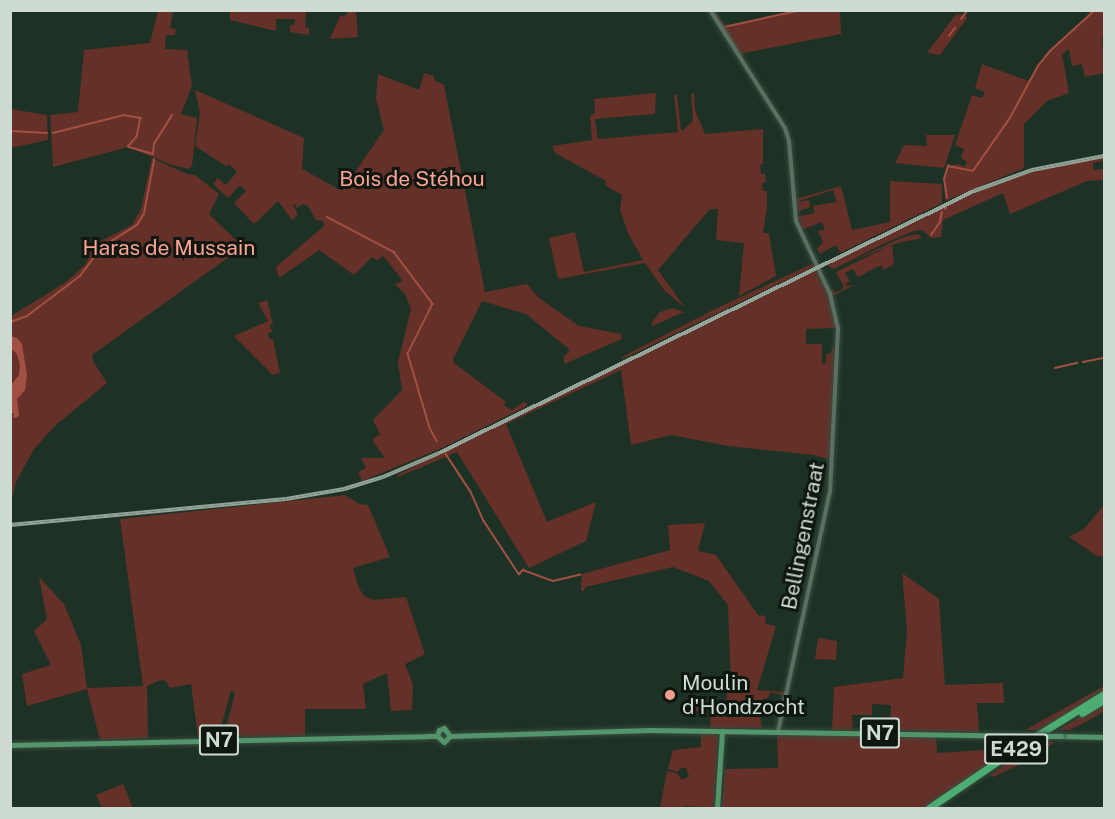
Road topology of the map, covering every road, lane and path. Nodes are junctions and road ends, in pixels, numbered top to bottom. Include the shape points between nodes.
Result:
1 (710, 10) edge
2 (1104, 694) edge
3 (1104, 700) edge
4 (722, 731) junction
5 (778, 732) junction
6 (437, 736) junction
7 (450, 736) junction
8 (1104, 737) edge
9 (10, 745) edge
10 (717, 808) edge
11 (929, 808) edge
12 (937, 808) edge

1 - 5 street, Bellingenstraat via 787,133 794,216 832,299 838,344 830,491
2 - 11 highway, E429
3 - 12 highway, E429
4 - 5 main road, N7
4 - 7 main road, N7
4 - 10 main road
5 - 8 main road, N7, bridge
6 - 7 main road via 444,742
6 - 7 main road via 444,728
6 - 9 main road, N7

